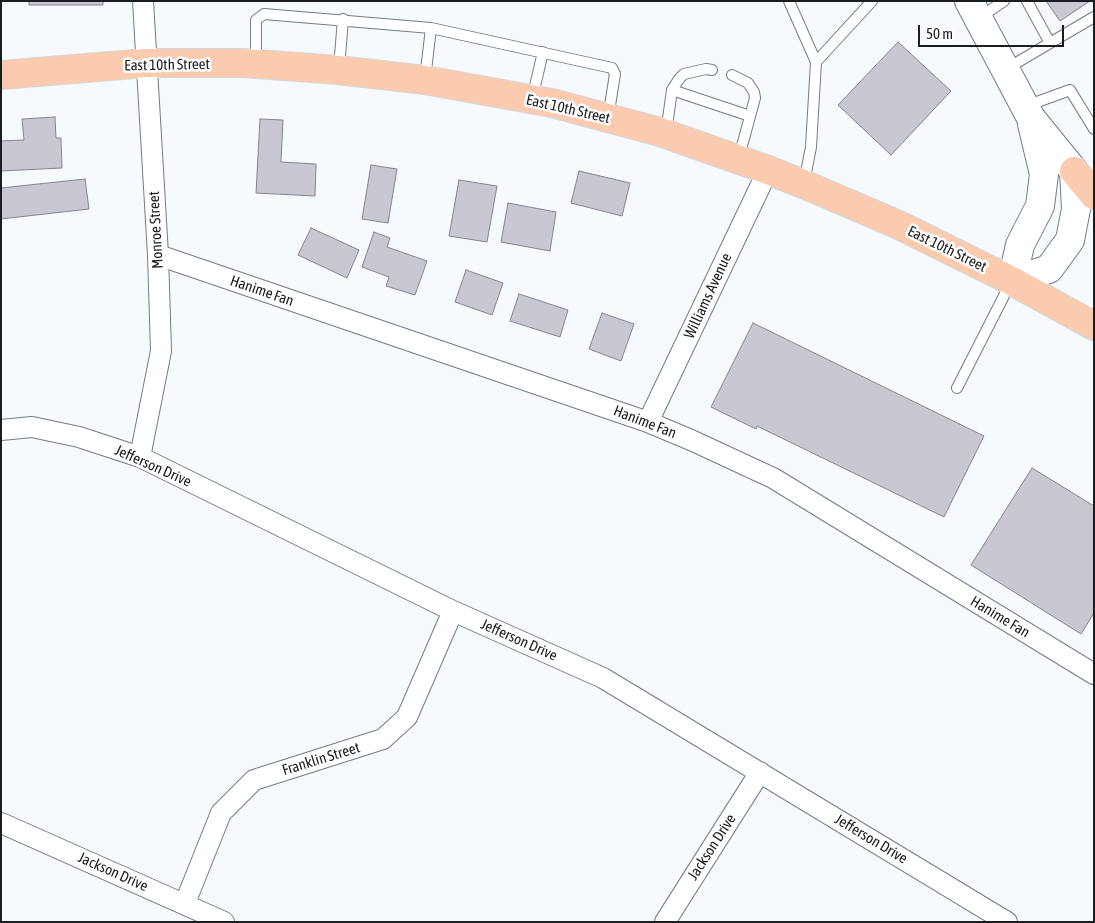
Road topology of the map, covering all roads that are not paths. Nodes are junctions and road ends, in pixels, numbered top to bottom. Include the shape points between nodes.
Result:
1 (143, 1) edge
2 (789, 1) edge
3 (872, 1) edge
4 (1004, 1) edge
5 (1027, 1) edge
6 (973, 10) edge
7 (1094, 17) edge
8 (343, 19) junction
9 (431, 28) junction
10 (1050, 43) junction
11 (543, 52) junction
12 (816, 62) junction
13 (147, 64) junction
14 (256, 64) junction
15 (338, 70) junction
16 (712, 70) dead end
17 (1005, 70) junction
18 (1, 75) edge
19 (732, 75) dead end
20 (425, 80) junction
21 (672, 90) junction
22 (532, 100) junction
23 (1028, 112) junction
24 (750, 116) junction
25 (608, 118) junction
26 (1094, 128) edge
27 (666, 134) junction
28 (739, 159) junction
29 (768, 170) junction
30 (1074, 172) junction
31 (804, 184) junction
32 (1094, 195) edge
33 (158, 255) junction
34 (1012, 281) junction
35 (1094, 326) edge
36 (957, 388) dead end
37 (648, 422) junction
38 (1, 430) edge
39 (140, 457) junction
40 (453, 611) junction
41 (1094, 674) edge
42 (760, 772) junction
43 (1, 823) edge
44 (185, 903) junction
45 (224, 922) edge
46 (665, 922) edge
47 (1007, 922) edge

1 - 13 street, Monroe Street
2 - 12 lane
3 - 12 lane
4 - 6 lane
5 - 10 lane
6 - 17 main road
7 - 10 lane
8 - 9 lane
8 - 14 lane via 264,14 256,20
8 - 15 lane
9 - 11 lane
9 - 20 lane
10 - 17 lane
11 - 22 lane
11 - 25 lane via 612,68 616,74
12 - 31 lane via 812,146
13 - 14 main road, East 10th Street
13 - 18 main road, East 10th Street
13 - 33 street, Monroe Street
14 - 15 main road, East 10th Street
15 - 20 main road, East 10th Street
16 - 21 lane via 684,74
17 - 23 main road
19 - 24 lane via 748,83 754,92
20 - 22 main road, East 10th Street
21 - 24 lane
21 - 27 lane
22 - 25 main road, East 10th Street
23 - 26 lane via 1070,90
23 - 30 main road
23 - 34 main road via 1044,174 1040,206 1020,245
24 - 28 lane
25 - 27 main road, East 10th Street
27 - 28 main road, East 10th Street
28 - 29 main road, East 10th Street
29 - 31 main road, East 10th Street
29 - 37 street, Williams Avenue
30 - 32 main road
30 - 34 main road via 1076,209 1070,240 1049,269
31 - 34 main road, East 10th Street via 899,225
33 - 37 street, Hanime Fan
33 - 39 street, Monroe Street via 161,351
34 - 35 main road, East 10th Street
34 - 36 lane
37 - 41 street, Hanime Fan via 773,478
38 - 39 street, Jefferson Drive via 32,427 79,437
39 - 40 street, Jefferson Drive
40 - 42 street, Jefferson Drive via 603,678
40 - 44 street, Franklin Street via 407,717 383,739 254,780 221,813
42 - 46 street, Jackson Drive
42 - 47 street, Jefferson Drive
43 - 44 street, Jackson Drive
44 - 45 street, Jackson Drive

